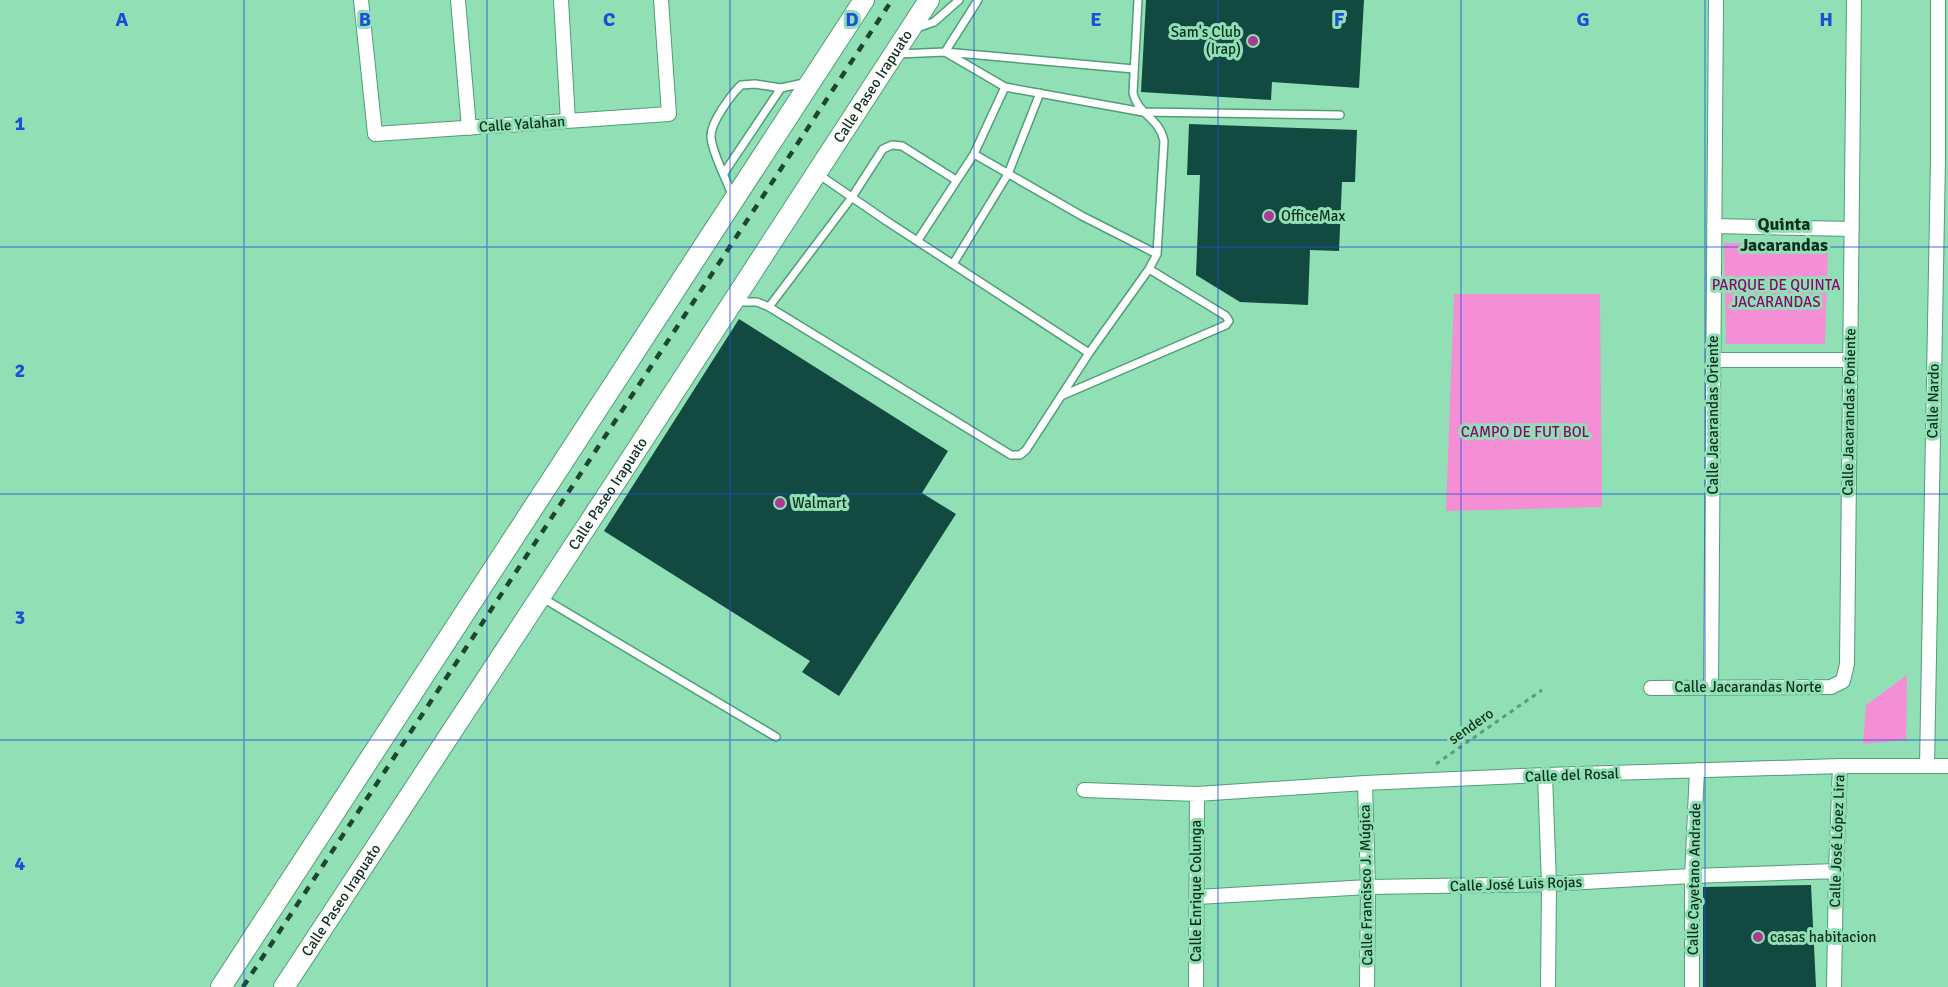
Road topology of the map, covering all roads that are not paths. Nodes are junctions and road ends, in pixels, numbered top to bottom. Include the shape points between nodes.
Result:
1 (361, 0) edge
2 (458, 0) edge
3 (561, 0) edge
4 (661, 0) edge
5 (864, 0) edge
6 (929, 0) edge
7 (959, 0) edge
8 (978, 0) edge
9 (1138, 0) edge
10 (1716, 0) edge
11 (1854, 0) edge
12 (1938, 0) edge
13 (909, 31) junction
14 (945, 52) junction
15 (893, 55) junction
16 (1134, 69) junction
17 (811, 82) junction
18 (1005, 87) junction
19 (782, 88) junction
20 (1040, 93) junction
21 (1143, 112) junction
22 (1340, 115) dead end
23 (568, 121) junction
24 (469, 128) junction
25 (974, 154) junction
26 (1943, 159) edge
27 (724, 173) junction
28 (816, 173) junction
29 (1008, 174) junction
30 (956, 180) junction
31 (852, 197) junction
32 (734, 200) junction
33 (1714, 226) junction
34 (1852, 229) junction
35 (918, 240) junction
36 (1157, 254) junction
37 (953, 264) junction
38 (1149, 269) junction
39 (732, 303) junction
40 (769, 307) junction
41 (1089, 353) junction
42 (1714, 360) junction
43 (1850, 360) junction
44 (1061, 396) junction
45 (540, 597) junction
46 (1844, 681) joint
47 (1712, 686) junction
48 (1651, 688) dead end
49 (776, 737) dead end
50 (1840, 766) junction
51 (1927, 766) junction
52 (1948, 766) edge
53 (1697, 770) junction
54 (1545, 775) junction
55 (1365, 783) junction
56 (1084, 789) dead end
57 (1197, 794) junction
58 (1836, 871) junction
59 (1692, 876) junction
60 (1549, 884) junction
61 (1368, 887) junction
62 (1197, 897) junction
63 (221, 987) edge
64 (284, 987) edge
65 (1196, 987) edge
66 (1367, 987) edge
67 (1548, 987) edge
68 (1692, 987) edge
69 (1834, 987) edge

1 - 24 street, Calle Yalahan via 375,134
2 - 24 street
3 - 23 street
4 - 23 street, Calle Yalahan via 669,114
5 - 17 main road
6 - 13 main road, Calle Paseo Irapuato
7 - 13 lane via 934,22
8 - 14 lane
9 - 16 lane
10 - 33 street, Calle Jacarandas Oriente
11 - 34 street, Calle Jacarandas Poniente
12 - 26 street, Calle Nardo
13 - 15 main road, Calle Paseo Irapuato
14 - 15 lane
14 - 16 lane
14 - 18 lane
15 - 28 main road, Calle Paseo Irapuato
16 - 21 lane via 1133,93
17 - 19 lane
17 - 32 main road
18 - 20 lane
18 - 25 lane
19 - 27 lane
19 - 27 lane via 741,85 732,94 710,134
20 - 21 lane
20 - 29 lane
21 - 22 lane
21 - 36 lane via 1156,122 1164,141
23 - 24 street, Calle Yalahan
25 - 29 lane
25 - 30 lane
26 - 51 street, Calle Nardo
27 - 32 lane
28 - 31 lane
28 - 39 main road, Calle Paseo Irapuato
29 - 36 lane
29 - 37 lane
30 - 31 lane via 902,146 891,145 883,149
30 - 35 lane
31 - 35 lane
31 - 40 lane
32 - 63 main road
33 - 34 street
33 - 42 street, Calle Jacarandas Oriente
34 - 43 street, Calle Jacarandas Poniente
35 - 37 lane
36 - 38 lane
37 - 41 lane
38 - 41 lane
38 - 44 lane via 1229,321
39 - 40 lane via 744,300
39 - 45 main road, Calle Paseo Irapuato
40 - 44 lane via 1011,455 1026,450
41 - 44 lane
42 - 43 street
42 - 47 street, Calle Jacarandas Oriente
43 - 46 street, Calle Jacarandas Poniente
45 - 49 lane
45 - 64 main road, Calle Paseo Irapuato
46 - 47 street, Calle Jacarandas Norte via 1831,687
47 - 48 street, Calle Jacarandas Norte
50 - 51 street, Calle del Rosal
50 - 53 street, Calle del Rosal
50 - 58 street, Calle José López Lira
51 - 52 street, Calle del Rosal
53 - 54 street, Calle del Rosal
53 - 59 street, Calle Cayetano Andrade
54 - 55 street, Calle del Rosal
54 - 60 street
55 - 57 street, Calle del Rosal
55 - 61 street, Calle Francisco J. Múgica
56 - 57 street, Calle del Rosal
57 - 62 street, Calle Enrique Colunga
58 - 59 street, Calle José Luis Rojas
58 - 69 street, Calle José López Lira
59 - 60 street, Calle José Luis Rojas
59 - 68 street, Calle Cayetano Andrade
60 - 61 street, Calle José Luis Rojas
60 - 67 street
61 - 62 street, Calle José Luis Rojas
61 - 66 street, Calle Francisco J. Múgica
62 - 65 street, Calle Enrique Colunga

